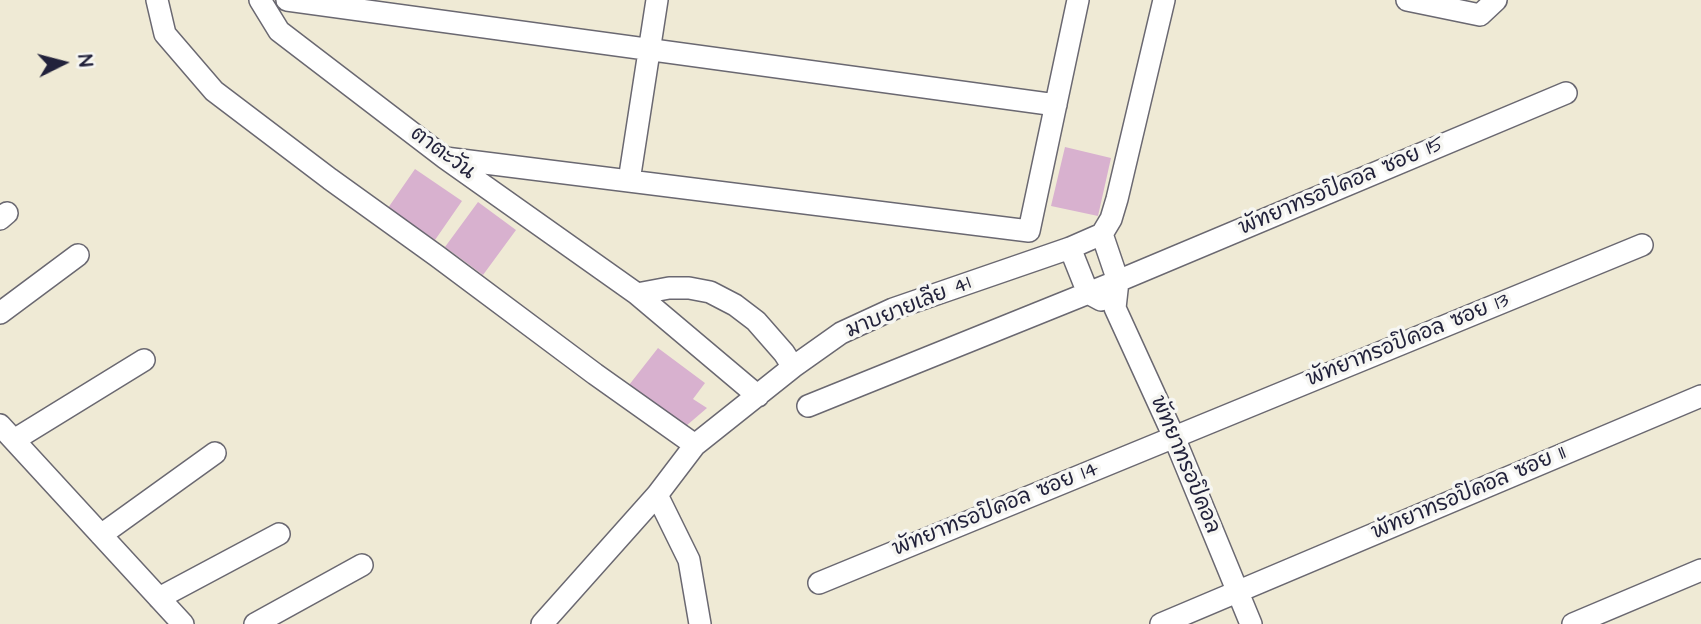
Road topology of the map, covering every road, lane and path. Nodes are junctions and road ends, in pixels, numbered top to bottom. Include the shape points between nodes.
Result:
1 (157, 0) edge
2 (260, 0) edge
3 (286, 0) edge
4 (657, 0) edge
5 (1078, 0) edge
6 (1164, 0) edge
7 (1407, 0) edge
8 (1496, 0) edge
9 (649, 50) junction
10 (1566, 93) dead end
11 (1056, 105) junction
12 (445, 158) junction
13 (629, 181) junction
14 (1102, 234) junction
15 (1642, 245) dead end
16 (1070, 248) junction
17 (78, 255) dead end
18 (1118, 281) junction
19 (1088, 293) junction
20 (637, 294) junction
21 (1115, 308) junction
22 (0, 313) edge
23 (144, 360) dead end
24 (793, 368) junction
25 (758, 396) junction
26 (1701, 396) edge
27 (808, 406) dead end
28 (7, 433) edge
29 (1174, 437) junction
30 (695, 445) junction
31 (215, 453) dead end
32 (657, 495) junction
33 (279, 534) dead end
34 (101, 535) junction
35 (362, 565) dead end
36 (1701, 570) edge
37 (819, 583) dead end
38 (1237, 592) junction
39 (159, 598) junction
40 (183, 624) edge
41 (255, 624) edge
42 (542, 624) edge
43 (700, 624) edge
44 (1161, 624) edge
45 (1251, 624) edge
46 (1573, 624) edge

1 - 30 street via 165,34 214,91
2 - 12 street, ตาตะวัน via 279,31
3 - 9 street
4 - 9 street
5 - 11 street
6 - 14 street via 1117,199
7 - 8 street via 1480,15
9 - 11 street
9 - 13 street
10 - 18 street, พัทยาทรอปิคอล ซอย 15
11 - 13 street via 1029,231
12 - 13 street
12 - 20 street, ตาตะวัน
14 - 16 street, มาบยายเลีย 41
14 - 18 street
15 - 29 street, พัทยาทรอปิคอล ซอย 13
16 - 19 street
16 - 24 street, มาบยายเลีย 41 via 893,309 841,333
17 - 22 street
18 - 19 street, พัทยาทรอปิคอล ซอย 15
18 - 21 street
19 - 21 street
19 - 27 street, พัทยาทรอปิคอล ซอย 15
20 - 24 street via 669,288 710,292 756,321
20 - 25 street, ตาตะวัน
21 - 29 street, พัทยาทรอปิคอล
23 - 28 street
24 - 25 street, มาบยายเลีย 41
25 - 30 street, มาบยายเลีย 41
26 - 38 street, พัทยาทรอปิคอล ซอย 11
28 - 34 street
29 - 37 street, พัทยาทรอปิคอล ซอย 14
29 - 38 street, พัทยาทรอปิคอล
30 - 32 street, มาบยายเลีย 41
31 - 34 street
32 - 42 street, มาบยายเลีย 41
32 - 43 street via 689,560
33 - 39 street
34 - 39 street
35 - 41 street
36 - 46 street
38 - 44 street, พัทยาทรอปิคอล ซอย 11
38 - 45 street, พัทยาทรอปิคอล
39 - 40 street

